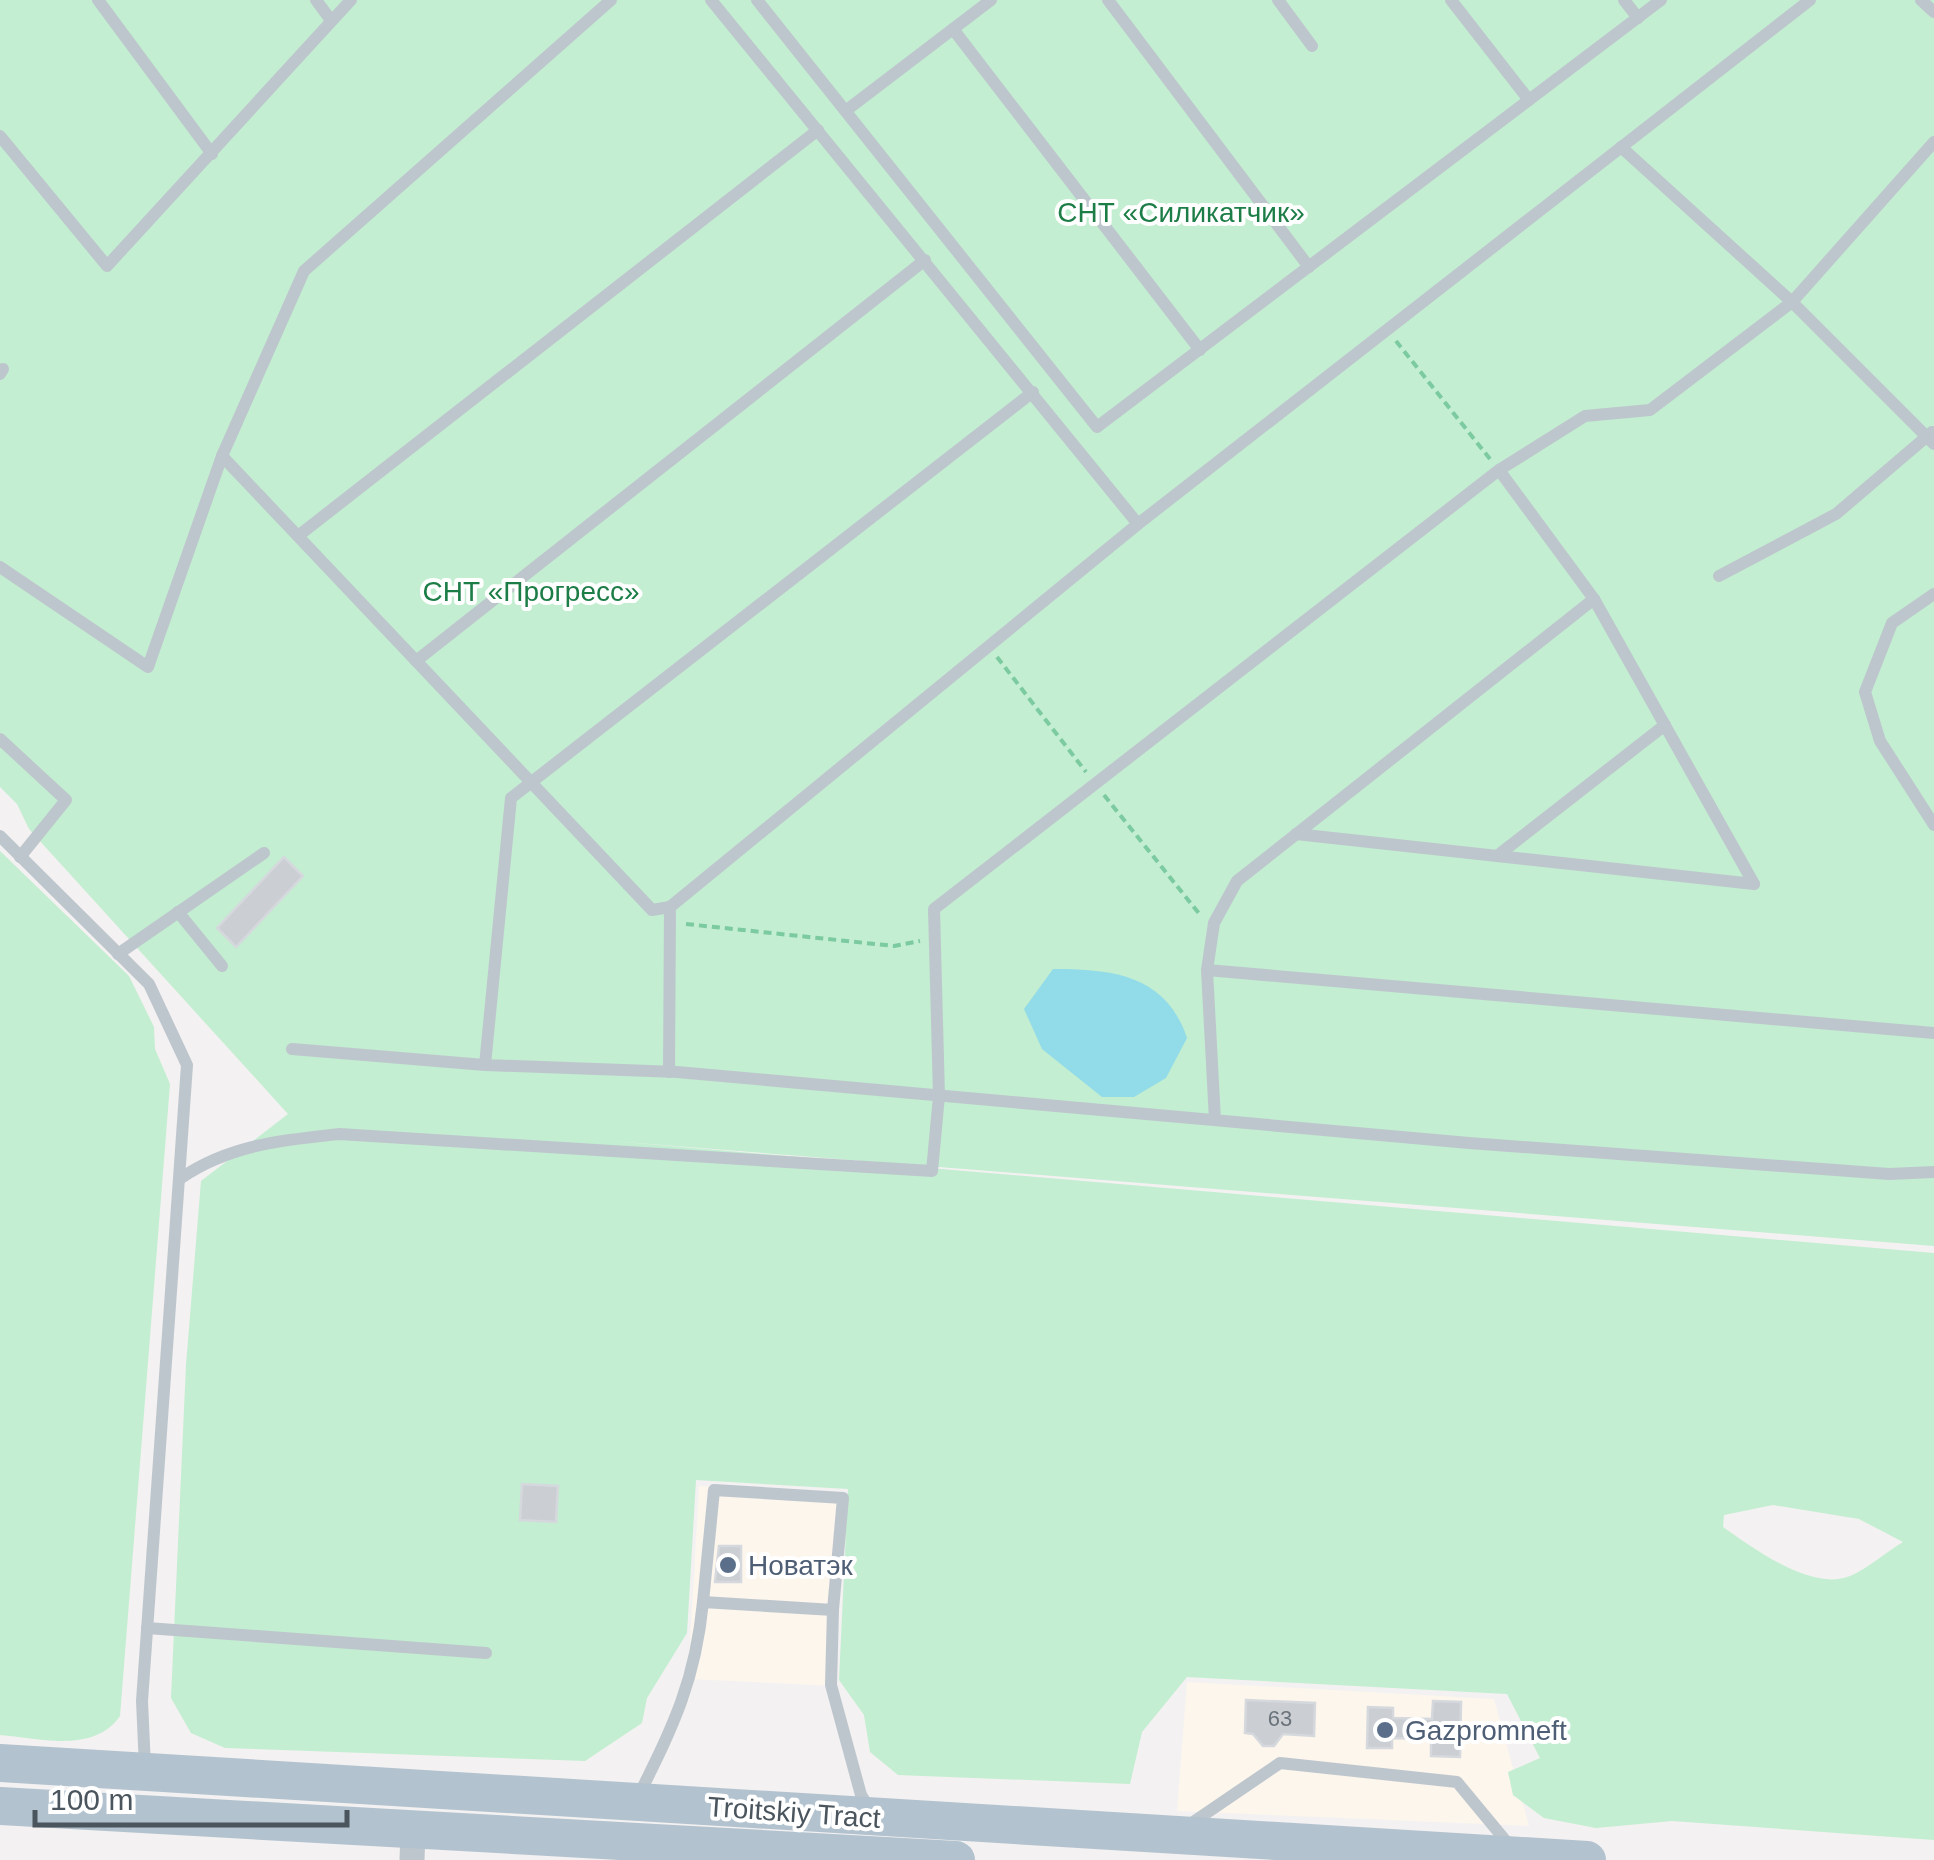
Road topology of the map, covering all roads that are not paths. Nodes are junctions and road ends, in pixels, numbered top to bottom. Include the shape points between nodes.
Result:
1 (98, 0) edge
2 (316, 0) edge
3 (352, 0) edge
4 (611, 0) edge
5 (712, 0) edge
6 (758, 0) edge
7 (992, 0) edge
8 (1108, 0) edge
9 (1278, 0) edge
10 (1451, 0) edge
11 (1624, 0) edge
12 (1661, 0) edge
13 (1810, 0) edge
14 (1920, 0) edge
15 (1934, 12) edge
16 (1638, 18) junction
17 (330, 19) junction
18 (953, 29) junction
19 (1312, 46) dead end
20 (1529, 100) junction
21 (848, 109) junction
22 (818, 130) junction
23 (0, 136) edge
24 (1934, 142) edge
25 (1621, 147) junction
26 (212, 154) junction
27 (924, 260) junction
28 (1309, 268) junction
29 (1792, 302) junction
30 (1200, 350) junction
31 (1033, 392) junction
32 (1932, 437) edge
33 (222, 456) junction
34 (1499, 470) junction
35 (1138, 524) junction
36 (298, 536) junction
37 (0, 568) edge
38 (1719, 576) dead end
39 (1934, 594) edge
40 (1594, 600) junction
41 (416, 661) junction
42 (1666, 725) junction
43 (0, 738) edge
44 (532, 784) junction
45 (1934, 825) edge
46 (1296, 834) junction
47 (0, 836) edge
48 (264, 853) dead end
49 (1497, 856) junction
50 (20, 857) junction
51 (670, 907) junction
52 (178, 912) junction
53 (118, 954) junction
54 (222, 966) dead end
55 (1206, 970) junction
56 (1934, 1033) edge
57 (292, 1049) dead end
58 (484, 1064) junction
59 (669, 1072) junction
60 (939, 1096) junction
61 (1214, 1120) junction
62 (1934, 1172) edge
63 (181, 1178) junction
64 (703, 1602) junction
65 (832, 1610) junction
66 (147, 1628) junction
67 (486, 1653) dead end
68 (0, 1763) edge
69 (145, 1770) junction
70 (635, 1802) junction
71 (0, 1806) edge
72 (874, 1818) junction
73 (1173, 1835) junction
74 (412, 1845) edge
75 (1518, 1856) junction
76 (862, 1857) edge
77 (956, 1860) edge
78 (1587, 1860) edge

1 - 26 lane
2 - 17 lane
3 - 17 lane
4 - 33 lane via 304,270
5 - 22 lane
6 - 21 lane
7 - 18 lane
8 - 28 lane
9 - 19 lane
10 - 20 lane
11 - 16 lane
12 - 16 lane
13 - 25 lane
14 - 15 lane
16 - 20 lane
17 - 26 lane
18 - 21 lane
18 - 30 lane
20 - 28 lane
21 - 30 lane via 1097,426
22 - 27 lane
22 - 36 lane
23 - 26 lane via 107,266
24 - 29 lane
25 - 29 lane
25 - 35 lane
27 - 31 lane
27 - 41 lane
28 - 30 lane
29 - 32 lane
29 - 34 lane via 1650,410 1585,416
31 - 35 lane
31 - 44 lane
32 - 38 lane via 1836,514
33 - 36 lane
33 - 37 lane via 148,667
34 - 40 lane
34 - 60 lane via 934,909
35 - 51 lane
36 - 41 lane
39 - 45 lane via 1892,623 1865,692 1880,741
40 - 42 lane
40 - 46 lane
41 - 44 lane
42 - 49 lane
42 - 49 lane via 1754,884
43 - 50 lane via 66,800
44 - 51 lane via 652,910
44 - 58 lane via 512,798
46 - 49 lane
46 - 55 lane via 1237,881 1214,923
47 - 50 lane
48 - 52 lane
50 - 53 lane
51 - 59 lane
52 - 53 lane
52 - 54 lane
53 - 63 lane via 149,984 187,1065
55 - 56 lane
55 - 61 lane
57 - 58 lane
58 - 59 lane
59 - 60 lane
60 - 61 lane
60 - 63 lane via 932,1172 339,1134 268,1142 206,1161
61 - 62 lane via 1871,1173
63 - 66 lane
64 - 65 lane
64 - 65 lane via 714,1490 842,1498
64 - 70 lane via 698,1658
65 - 72 lane via 831,1685 861,1795
66 - 67 lane
66 - 69 lane
68 - 69 main road, Troitskiy Tract
69 - 70 main road, Troitskiy Tract
70 - 72 main road, Troitskiy Tract
71 - 74 main road, Troitskiy Tract
72 - 73 main road, Troitskiy Tract
73 - 75 main road, Troitskiy Tract
73 - 75 lane via 1280,1763 1457,1782
74 - 76 main road, Troitskiy Tract
75 - 78 main road, Troitskiy Tract
76 - 77 main road, Troitskiy Tract

